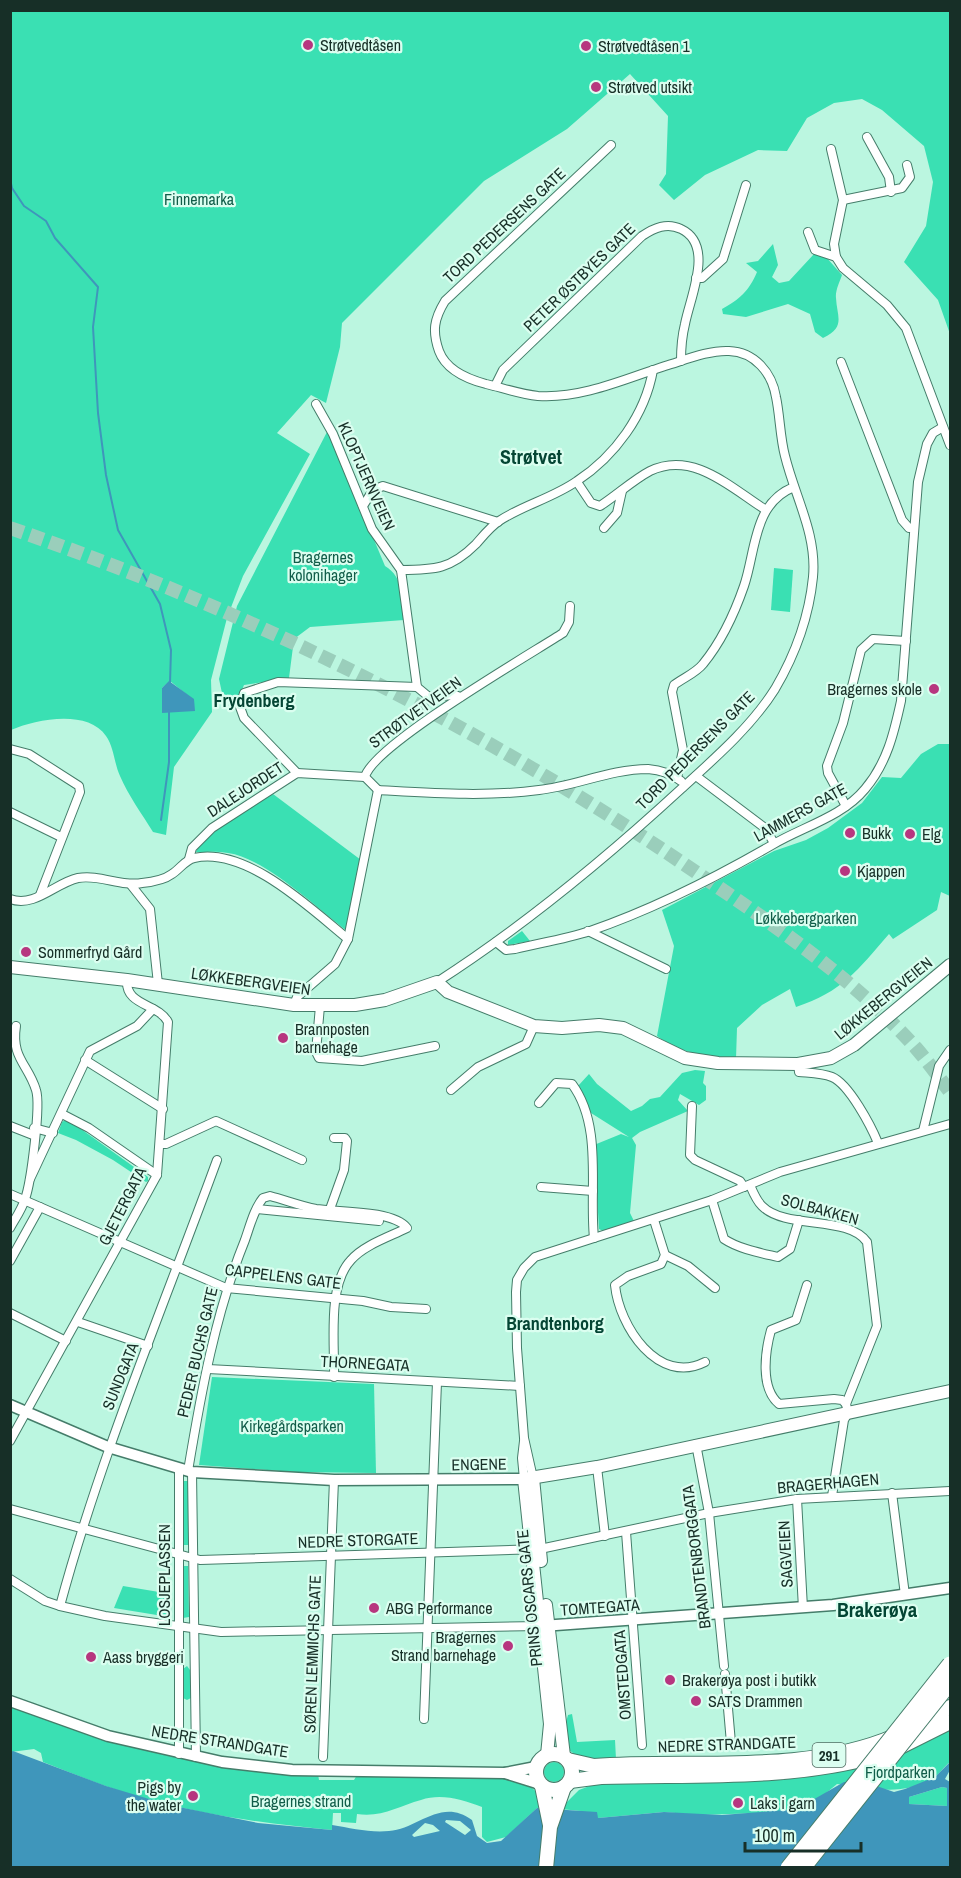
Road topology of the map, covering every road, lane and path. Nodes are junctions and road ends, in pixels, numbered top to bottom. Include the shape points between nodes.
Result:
1 (867, 137) dead end
2 (611, 145) dead end
3 (831, 149) dead end
4 (907, 165) dead end
5 (746, 185) dead end
6 (891, 192) junction
7 (843, 200) junction
8 (808, 232) dead end
9 (836, 257) junction
10 (696, 278) junction
11 (681, 361) junction
12 (841, 362) dead end
13 (653, 370) junction
14 (495, 386) junction
15 (316, 404) dead end
16 (943, 427) junction
17 (951, 446) edge
18 (577, 482) junction
19 (794, 487) junction
20 (622, 491) junction
21 (363, 506) junction
22 (766, 510) junction
23 (498, 522) junction
24 (604, 528) dead end
25 (913, 528) junction
26 (401, 570) junction
27 (570, 606) dead end
28 (906, 640) junction
29 (417, 687) junction
30 (460, 697) junction
31 (10, 749) edge
32 (297, 773) junction
33 (696, 776) junction
34 (365, 777) junction
35 (677, 778) junction
36 (686, 785) junction
37 (378, 790) junction
38 (846, 806) junction
39 (10, 812) edge
40 (61, 837) junction
41 (774, 843) junction
42 (189, 859) junction
43 (131, 885) junction
44 (40, 895) junction
45 (10, 898) edge
46 (588, 932) junction
47 (348, 939) junction
48 (496, 942) junction
49 (951, 964) edge
50 (10, 967) edge
51 (666, 969) dead end
52 (127, 980) junction
53 (437, 982) junction
54 (158, 984) junction
55 (294, 1005) junction
56 (320, 1006) junction
57 (153, 1009) junction
58 (16, 1026) dead end
59 (534, 1026) junction
60 (435, 1047) dead end
61 (951, 1050) edge
62 (85, 1060) junction
63 (798, 1064) junction
64 (451, 1090) dead end
65 (539, 1103) dead end
66 (692, 1106) dead end
67 (163, 1108) junction
68 (62, 1114) junction
69 (951, 1124) edge
70 (10, 1126) edge
71 (34, 1131) junction
72 (923, 1131) junction
73 (53, 1133) junction
74 (334, 1138) dead end
75 (878, 1143) junction
76 (160, 1144) junction
77 (217, 1160) dead end
78 (302, 1160) dead end
79 (157, 1175) junction
80 (30, 1179) junction
81 (747, 1186) junction
82 (541, 1187) dead end
83 (593, 1191) junction
84 (10, 1194) edge
85 (25, 1200) junction
86 (712, 1200) junction
87 (40, 1207) junction
88 (257, 1209) junction
89 (330, 1209) junction
90 (398, 1220) junction
91 (654, 1220) junction
92 (799, 1220) junction
93 (10, 1228) edge
94 (594, 1238) junction
95 (121, 1242) junction
96 (664, 1255) junction
97 (10, 1261) edge
98 (178, 1267) junction
99 (807, 1285) dead end
100 (226, 1288) junction
101 (715, 1288) dead end
102 (335, 1298) junction
103 (426, 1309) dead end
104 (10, 1313) edge
105 (78, 1322) junction
106 (66, 1341) junction
107 (148, 1346) junction
108 (705, 1362) dead end
109 (208, 1369) junction
110 (334, 1377) junction
111 (437, 1382) junction
112 (520, 1386) junction
113 (951, 1391) edge
114 (10, 1405) edge
115 (847, 1408) junction
116 (26, 1412) junction
117 (10, 1441) edge
118 (696, 1444) junction
119 (108, 1447) junction
120 (597, 1467) junction
121 (186, 1471) junction
122 (529, 1479) junction
123 (334, 1480) junction
124 (433, 1481) junction
125 (951, 1491) edge
126 (892, 1492) junction
127 (832, 1496) junction
128 (796, 1499) junction
129 (10, 1509) edge
130 (709, 1513) junction
131 (83, 1528) junction
132 (626, 1532) junction
133 (605, 1536) junction
134 (536, 1549) junction
135 (430, 1553) junction
136 (178, 1555) junction
137 (332, 1556) junction
138 (192, 1557) junction
139 (10, 1579) edge
140 (951, 1588) edge
141 (904, 1595) junction
142 (60, 1606) junction
143 (803, 1608) junction
144 (719, 1613) junction
145 (633, 1619) junction
146 (544, 1626) junction
147 (179, 1627) junction
148 (193, 1629) junction
149 (427, 1629) junction
150 (328, 1631) junction
151 (951, 1664) edge
152 (951, 1683) edge
153 (10, 1701) edge
154 (951, 1707) edge
155 (424, 1719) dead end
156 (951, 1722) edge
157 (731, 1743) dead end
158 (642, 1745) dead end
159 (179, 1754) junction
160 (547, 1755) junction
161 (196, 1757) junction
162 (323, 1757) dead end
163 (566, 1758) junction
164 (536, 1767) junction
165 (505, 1773) junction
166 (567, 1784) junction
167 (541, 1785) junction
168 (551, 1809) junction
169 (546, 1868) edge
170 (788, 1868) edge
171 (803, 1868) edge

1 - 6 street via 889,177
2 - 14 street, TORD PEDERSENS GATE via 462,282 435,317 434,332 443,361 463,376
3 - 7 street
4 - 6 street via 909,182
5 - 10 street via 723,259 702,278
6 - 7 street
7 - 9 street via 834,244
8 - 9 street via 815,250
9 - 16 street via 906,328
10 - 11 street, PETER ØSTBYES GATE
10 - 14 street, PETER ØSTBYES GATE via 699,260 694,240 676,227 653,228 503,370
11 - 13 street, TORD PEDERSENS GATE
11 - 19 street, TORD PEDERSENS GATE via 730,351 747,355 763,366 776,392 785,456
12 - 25 street via 902,520
13 - 14 street, TORD PEDERSENS GATE via 557,396 525,394
13 - 18 street via 650,391 635,421
15 - 21 street, KLOPTJERNVEIEN
16 - 17 street
16 - 25 street, LAMMERS GATE via 933,433 923,453
18 - 20 street via 595,505 600,506
18 - 23 street
19 - 22 street via 779,495
19 - 33 street, TORD PEDERSENS GATE via 813,547 810,602 801,634 774,690 757,714
20 - 22 street via 661,467 689,464
20 - 24 street via 617,513
21 - 23 street via 373,490 383,486
21 - 26 street, KLOPTJERNVEIEN via 379,542
22 - 35 street via 745,585 730,618 703,664 674,685 683,750
23 - 26 street via 454,564
25 - 28 street, LAMMERS GATE
26 - 29 street
27 - 30 street, STRØTVETVEIEN via 569,622 563,633
28 - 38 street, LAMMERS GATE via 901,701 889,748 866,788
28 - 38 street via 873,639 858,657 843,723 827,765
29 - 30 street via 429,697
29 - 32 street, DALEJORDET via 278,682 244,693 240,707 244,718
30 - 34 street, STRØTVETVEIEN via 373,761
31 - 40 street via 29,754 79,786
32 - 34 street, DALEJORDET
32 - 42 street, DALEJORDET via 212,828 192,848
33 - 36 street, TORD PEDERSENS GATE
33 - 41 street via 765,828
34 - 37 street
35 - 36 street
35 - 37 street via 650,769 511,794
36 - 48 street, TORD PEDERSENS GATE via 624,841
37 - 47 street
38 - 41 street, LAMMERS GATE
39 - 40 street
40 - 44 street
41 - 46 street, LAMMERS GATE via 653,908
42 - 43 street, DALEJORDET via 165,878
42 - 47 street via 222,858 266,876
43 - 44 street, DALEJORDET via 79,878
43 - 54 street via 150,909
44 - 45 street, DALEJORDET via 28,901
46 - 48 street, LAMMERS GATE via 506,950
46 - 51 street
47 - 55 street via 335,964 297,997
48 - 53 street, TORD PEDERSENS GATE
49 - 63 main road, LØKKEBERGVEIEN via 854,1046 831,1058
50 - 52 main road, LØKKEBERGVEIEN
52 - 54 main road, LØKKEBERGVEIEN
52 - 57 street, GJETERGATA via 131,997
53 - 56 main road, LØKKEBERGVEIEN via 385,1000
53 - 59 main road, LØKKEBERGVEIEN via 448,992
54 - 55 main road, LØKKEBERGVEIEN
55 - 56 main road, LØKKEBERGVEIEN
56 - 60 street via 316,1052 319,1058 362,1061
57 - 62 street via 137,1026 97,1046
57 - 67 street, GJETERGATA via 168,1022
58 - 71 street via 15,1046 37,1092
59 - 63 main road, LØKKEBERGVEIEN via 623,1028 685,1058 718,1063
59 - 64 street via 526,1044 478,1067
61 - 72 street via 939,1066
62 - 67 street
62 - 68 street
63 - 75 street via 799,1072 840,1082
65 - 83 street via 556,1083 572,1084 576,1090 587,1117
66 - 81 street via 690,1155
67 - 76 street, GJETERGATA
68 - 73 street
68 - 79 street
69 - 72 street, SOLBAKKEN
70 - 71 street
71 - 73 street
71 - 80 street
72 - 75 street, SOLBAKKEN
73 - 80 street
74 - 89 street via 346,1141 342,1176
75 - 81 street, SOLBAKKEN via 780,1172
76 - 78 street via 216,1120
76 - 79 street, GJETERGATA
77 - 98 street, SUNDGATA
79 - 95 street, GJETERGATA
80 - 85 street
81 - 86 street, PRINS OSCARS GATE
81 - 92 street, SOLBAKKEN via 762,1207
82 - 83 street
83 - 94 street
84 - 85 street, CAPPELENS GATE
85 - 87 street, CAPPELENS GATE
85 - 93 street
86 - 91 street, PRINS OSCARS GATE
86 - 92 street via 724,1239 778,1257 790,1249
87 - 95 street, CAPPELENS GATE
87 - 97 street
88 - 89 street via 270,1196
88 - 90 street
88 - 100 street, PEDER BUCHS GATE
89 - 90 street
90 - 102 street via 407,1228 351,1258 339,1275
91 - 94 street, PRINS OSCARS GATE
91 - 96 street
92 - 115 street, SOLBAKKEN via 847,1230 862,1235 867,1242 877,1326
94 - 112 street, PRINS OSCARS GATE via 535,1257 517,1280
95 - 98 street, CAPPELENS GATE
95 - 105 street, GJETERGATA
96 - 101 street via 688,1266
96 - 108 street via 661,1264 615,1285 622,1314 643,1348 656,1359 676,1368 693,1368
98 - 100 street, CAPPELENS GATE
98 - 107 street, SUNDGATA
99 - 115 street via 796,1320 771,1330 765,1352 769,1391 779,1404 834,1399 842,1400
100 - 102 street, CAPPELENS GATE
100 - 109 street, PEDER BUCHS GATE
102 - 103 street, CAPPELENS GATE via 391,1308
102 - 110 street
104 - 106 street
105 - 106 street, GJETERGATA
105 - 107 street
106 - 116 street, GJETERGATA
107 - 119 street, SUNDGATA
109 - 110 street, THORNEGATA
109 - 121 street, PEDER BUCHS GATE
110 - 111 street, THORNEGATA
111 - 112 street, THORNEGATA
111 - 124 street
112 - 122 street, PRINS OSCARS GATE via 522,1458
113 - 115 main road, ENGENE
114 - 116 street, ENGENE
115 - 118 main road, ENGENE
115 - 127 street, SOLBAKKEN
116 - 117 street, GJETERGATA
116 - 119 street, ENGENE
118 - 120 main road, ENGENE
118 - 130 street, BRANDTENBORGGATA
119 - 121 street, ENGENE
119 - 131 street, SUNDGATA
120 - 122 main road, ENGENE
120 - 133 street
121 - 123 street, ENGENE
121 - 136 street, LOSJEPLASSEN
121 - 138 street, LOSJEPLASSEN
122 - 124 street, ENGENE
122 - 134 main road, PRINS OSCARS GATE
123 - 124 street, ENGENE
123 - 137 street, SØREN LEMMICHS GATE
124 - 135 street
125 - 126 street, BRAGERHAGEN
126 - 127 street, BRAGERHAGEN
126 - 141 street
127 - 128 street, BRAGERHAGEN
128 - 130 street, BRAGERHAGEN
128 - 143 street, SAGVEIEN
129 - 131 street, NEDRE STORGATE
130 - 132 street, NEDRE STORGATE
130 - 144 street, BRANDTENBORGGATA
131 - 136 street, NEDRE STORGATE
131 - 142 street, SUNDGATA
132 - 133 street, NEDRE STORGATE
132 - 145 street, OMSTEDGATA
133 - 134 street, NEDRE STORGATE
134 - 135 street, NEDRE STORGATE
134 - 146 main road, PRINS OSCARS GATE
135 - 137 street, NEDRE STORGATE
135 - 149 street
136 - 138 street, NEDRE STORGATE
136 - 147 street, LOSJEPLASSEN
137 - 138 street, NEDRE STORGATE via 201,1560
137 - 150 street, SØREN LEMMICHS GATE
138 - 148 street, LOSJEPLASSEN
139 - 142 street, TOMTEGATA
140 - 141 street, TOMTEGATA
141 - 143 street, TOMTEGATA
142 - 147 street, TOMTEGATA
143 - 144 street, TOMTEGATA
144 - 145 street, TOMTEGATA
144 - 157 street, BRANDTENBORGGATA
145 - 146 street, TOMTEGATA
145 - 158 street, OMSTEDGATA
146 - 149 street, TOMTEGATA
146 - 160 main road, PRINS OSCARS GATE via 551,1732
146 - 163 main road, PRINS OSCARS GATE
147 - 148 street, TOMTEGATA
147 - 159 street, LOSJEPLASSEN
148 - 150 street, TOMTEGATA
148 - 161 street, LOSJEPLASSEN
149 - 150 street, TOMTEGATA
149 - 155 street
150 - 162 street, SØREN LEMMICHS GATE
151 - 170 highway, bridge
152 - 171 highway, bridge
153 - 159 street, NEDRE STRANDGATE via 108,1737
154 - 163 highway, NEDRE STRANDGATE / 291 via 883,1741 815,1757 594,1766
156 - 166 highway, NEDRE STRANDGATE / 291 via 884,1754 827,1767 759,1774 601,1777
159 - 161 street, NEDRE STRANDGATE
160 - 163 highway, 291
160 - 164 highway
161 - 165 street, NEDRE STRANDGATE via 292,1770
163 - 166 highway via 572,1770
164 - 165 street, NEDRE STRANDGATE
164 - 167 highway
165 - 167 street, NEDRE STRANDGATE
166 - 167 highway, 291 via 550,1790
166 - 168 highway
167 - 168 highway
168 - 169 highway

